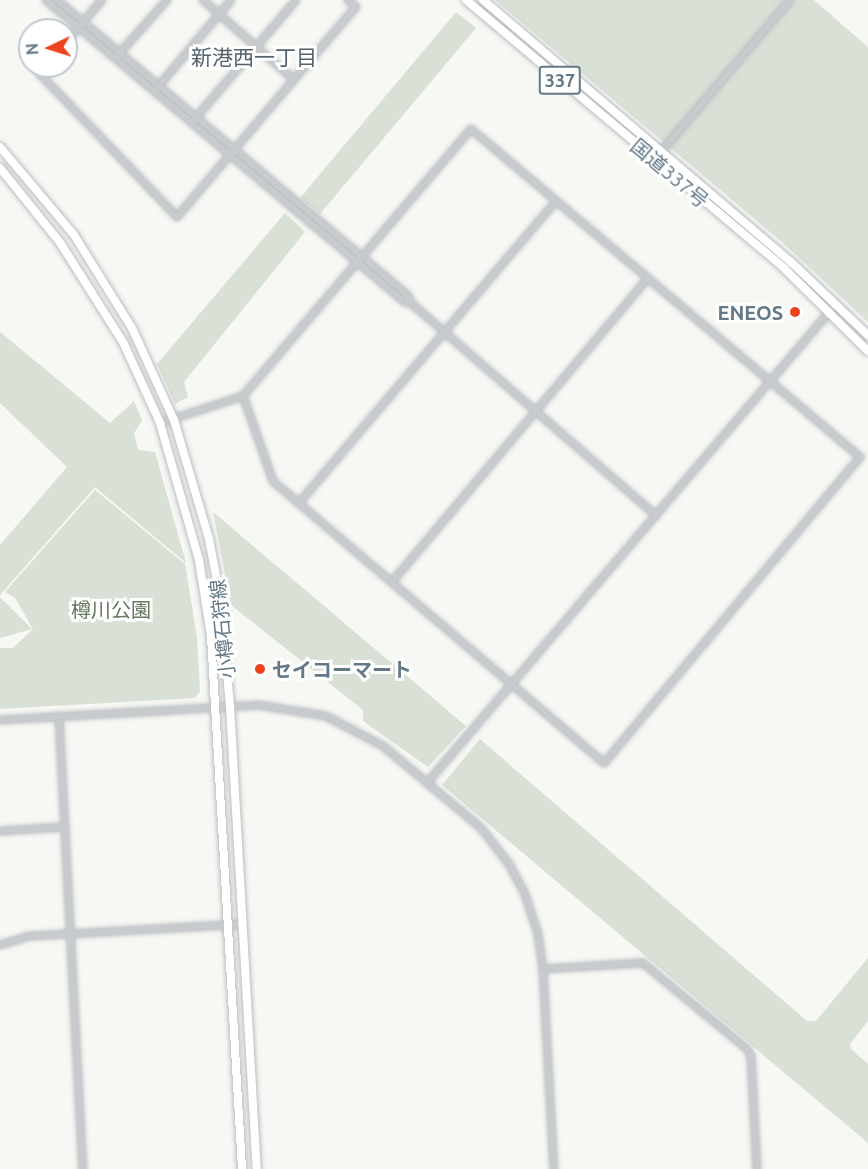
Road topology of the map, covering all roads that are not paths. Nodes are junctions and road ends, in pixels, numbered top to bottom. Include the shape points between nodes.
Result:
1 (46, 0) edge
2 (57, 0) edge
3 (102, 0) edge
4 (167, 0) edge
5 (203, 0) edge
6 (231, 0) edge
7 (296, 0) edge
8 (348, 0) edge
9 (466, 0) edge
10 (483, 0) edge
11 (790, 0) edge
12 (219, 14) junction
13 (81, 25) junction
14 (78, 28) edge
15 (256, 46) junction
16 (117, 56) junction
17 (44, 78) edge
18 (294, 80) junction
19 (157, 88) junction
20 (194, 120) junction
21 (0, 147) edge
22 (662, 152) junction
23 (233, 153) junction
24 (654, 160) junction
25 (0, 168) edge
26 (556, 201) junction
27 (359, 259) junction
28 (648, 278) junction
29 (837, 303) junction
30 (830, 310) junction
31 (445, 332) junction
32 (868, 335) edge
33 (868, 351) edge
34 (769, 382) junction
35 (243, 396) junction
36 (537, 412) junction
37 (174, 420) junction
38 (160, 423) junction
39 (299, 503) junction
40 (656, 515) junction
41 (392, 582) junction
42 (512, 684) junction
43 (230, 706) junction
44 (215, 708) junction
45 (59, 716) junction
46 (0, 720) edge
47 (427, 783) junction
48 (65, 827) junction
49 (0, 831) edge
50 (243, 924) junction
51 (228, 925) junction
52 (71, 934) junction
53 (0, 945) edge
54 (543, 969) junction
55 (83, 1169) edge
56 (242, 1169) edge
57 (257, 1169) edge
58 (554, 1169) edge
59 (757, 1169) edge

1 - 13 street
2 - 13 street
3 - 13 street
4 - 16 street
5 - 12 street
6 - 12 street
7 - 15 street
8 - 18 street via 356,7
9 - 24 highway, 国道337号 / 337
10 - 22 highway, 国道337号 / 337
11 - 22 street
12 - 15 street
12 - 19 street
13 - 14 street
13 - 16 street
15 - 18 street
15 - 20 street
16 - 19 street
17 - 23 street via 177,217
18 - 23 street
19 - 20 street
20 - 23 street
21 - 37 main road, 小樽石狩線 via 74,235 102,278 132,328
22 - 24 street
22 - 29 highway, 国道337号 / 337
23 - 27 street
24 - 30 highway, 国道337号 / 337
25 - 38 main road, 小樽石狩線 via 61,244 107,313
26 - 27 street via 471,129
26 - 28 street
26 - 31 street
27 - 31 street
27 - 35 street
28 - 34 street
28 - 36 street
29 - 30 street
29 - 32 highway, 国道337号 / 337
30 - 33 highway, 国道337号 / 337
30 - 34 street
31 - 36 street
31 - 39 street
34 - 40 street
34 - 42 street via 860,458 604,763
35 - 37 street
35 - 39 street via 269,475
36 - 40 street
36 - 41 street
37 - 38 street
37 - 43 main road, 小樽石狩線 via 214,563
38 - 44 main road, 小樽石狩線 via 199,560 211,636
39 - 41 street
40 - 42 street
41 - 42 street
42 - 47 street
43 - 44 street
43 - 47 street via 280,706 326,716 367,735
43 - 50 main road, 小樽石狩線
44 - 45 street
44 - 51 main road, 小樽石狩線
45 - 46 street
45 - 48 street
47 - 54 street via 481,828 509,864 534,917
48 - 49 street
48 - 52 street
50 - 51 street
50 - 57 main road, 小樽石狩線
51 - 52 street
51 - 56 main road, 小樽石狩線
52 - 53 street via 30,936
52 - 55 street
54 - 58 street
54 - 59 street via 643,963 747,1049 751,1056

